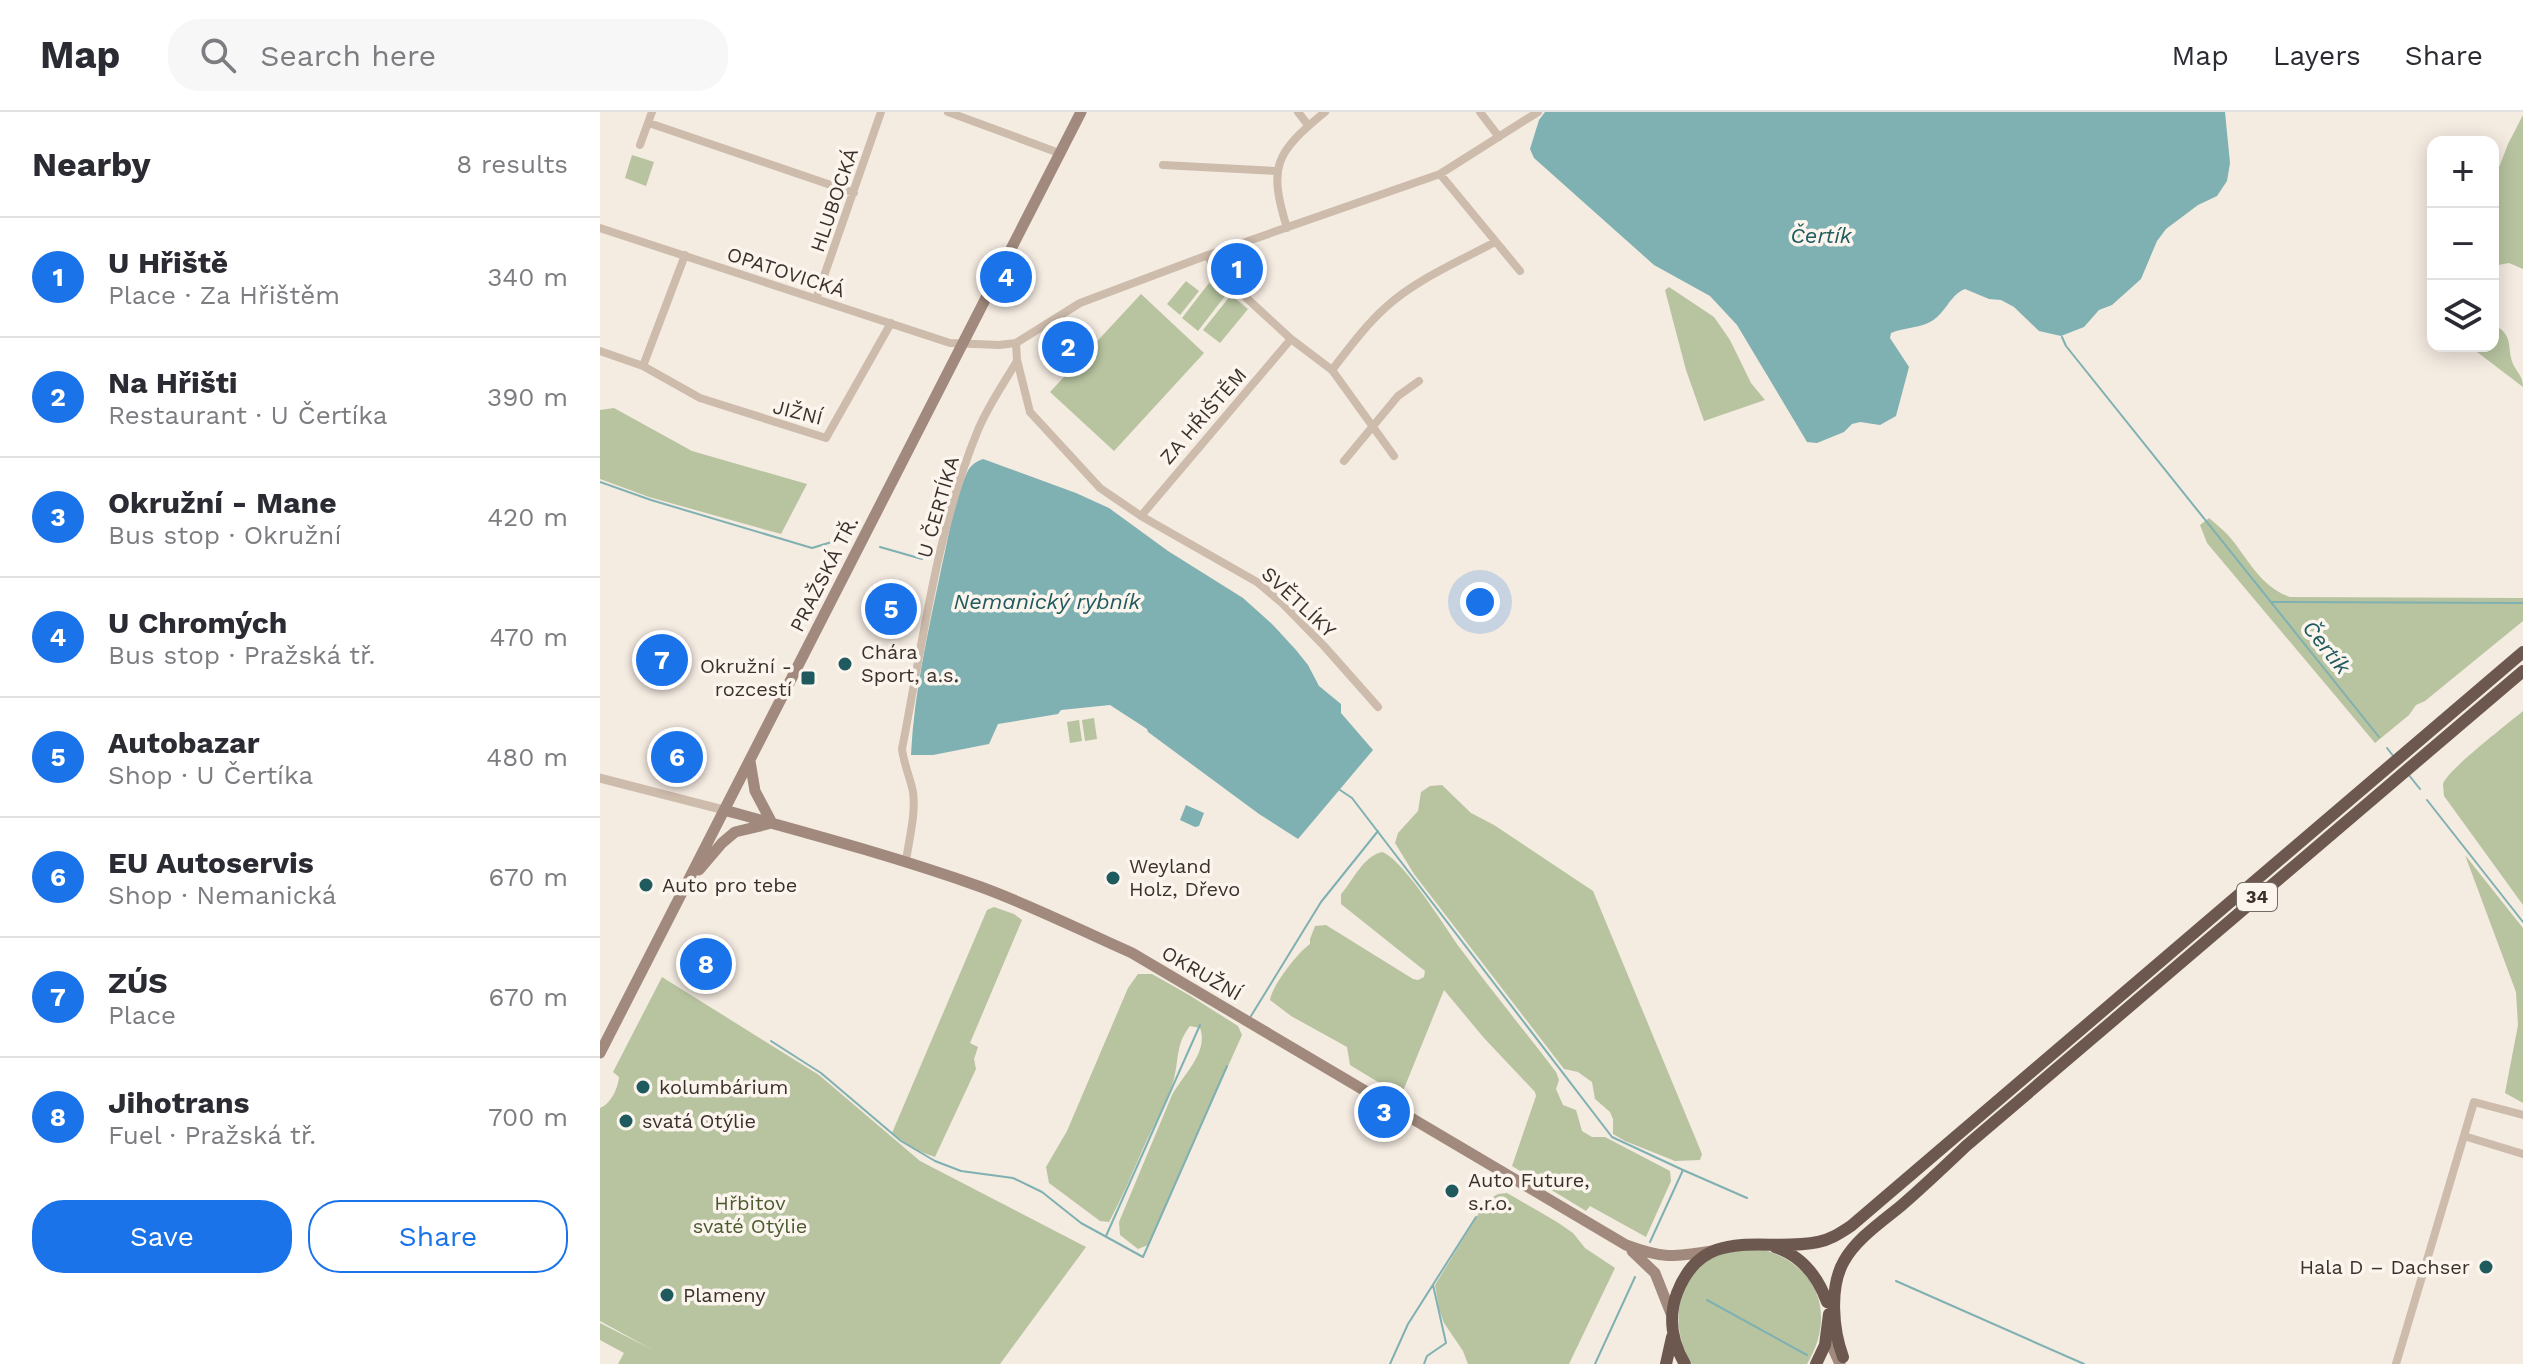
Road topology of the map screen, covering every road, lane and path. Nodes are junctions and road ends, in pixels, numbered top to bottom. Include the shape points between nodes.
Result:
1 (652, 112) edge
2 (881, 112) edge
3 (948, 112) edge
4 (1081, 112) edge
5 (1298, 112) edge
6 (1325, 112) edge
7 (1480, 112) edge
8 (1538, 112) edge
9 (649, 123) junction
10 (1308, 125) junction
11 (1499, 137) junction
12 (640, 145) dead end
13 (1059, 153) junction
14 (1163, 165) dead end
15 (1276, 171) junction
16 (1440, 174) junction
17 (854, 193) junction
18 (600, 228) edge
19 (1287, 228) junction
20 (1495, 242) junction
21 (685, 255) junction
22 (1208, 255) junction
23 (1520, 271) dead end
24 (816, 299) junction
25 (891, 323) junction
26 (1291, 339) junction
27 (962, 343) junction
28 (1016, 343) junction
29 (600, 351) edge
30 (1017, 360) junction
31 (643, 366) junction
32 (1332, 370) junction
33 (1419, 381) dead end
34 (1374, 427) junction
35 (1394, 456) dead end
36 (1344, 461) dead end
37 (1141, 516) junction
38 (2518, 656) edge
39 (2521, 672) edge
40 (1378, 707) dead end
41 (2414, 754) junction
42 (750, 760) junction
43 (600, 778) edge
44 (2379, 785) junction
45 (724, 810) junction
46 (772, 823) junction
47 (906, 861) junction
48 (688, 883) junction
49 (600, 1053) edge
50 (2523, 1115) edge
51 (2464, 1136) junction
52 (1966, 1146) junction
53 (2523, 1154) edge
54 (1626, 1245) junction
55 (1768, 1245) junction
56 (1717, 1250) junction
57 (1827, 1302) junction
58 (1672, 1316) junction
59 (1673, 1333) junction
60 (1827, 1335) junction
61 (1843, 1362) edge
62 (1666, 1364) edge
63 (1685, 1364) edge
64 (1816, 1364) edge
65 (2396, 1364) edge

1 - 9 street
2 - 17 street, HLUBOCKÁ
3 - 13 street
4 - 13 main road, PRAŽSKÁ TŘ.
5 - 10 street
6 - 10 street
7 - 11 street
8 - 11 street
9 - 12 street
9 - 17 street
10 - 15 street via 1286,149
11 - 16 street
13 - 27 main road, PRAŽSKÁ TŘ.
14 - 15 street
15 - 19 street
16 - 19 street
16 - 20 street
17 - 24 street, HLUBOCKÁ
18 - 21 street, OPATOVICKÁ
19 - 22 street
20 - 23 street
20 - 32 street via 1388,305
21 - 24 street, OPATOVICKÁ
21 - 31 street
22 - 26 street via 1213,267
22 - 28 street via 1080,303
24 - 25 street, OPATOVICKÁ
25 - 27 street, OPATOVICKÁ
25 - 31 street, JIŽNÍ via 826,438 700,398
26 - 32 street
26 - 37 street, ZA HŘIŠTĚM
27 - 28 street, OPATOVICKÁ
27 - 42 main road, PRAŽSKÁ TŘ.
28 - 30 street
29 - 31 street, JIŽNÍ
30 - 37 street via 1030,412 1100,488
30 - 47 street, U ČERTÍKA via 979,428 941,547 902,749 913,789
32 - 34 street
33 - 34 street via 1398,396
34 - 35 street
34 - 36 street
37 - 40 street, SVĚTLÍKY via 1257,582
38 - 41 highway, 34
39 - 41 highway, 34
41 - 44 highway, 34
42 - 45 main road, PRAŽSKÁ TŘ.
42 - 46 main road via 755,791
43 - 45 street
44 - 52 highway, 34
44 - 55 highway, 34 via 1851,1226 1827,1240
45 - 46 main road, OKRUŽNÍ
45 - 48 main road, PRAŽSKÁ TŘ.
46 - 47 main road, OKRUŽNÍ
46 - 48 main road via 731,835
47 - 54 main road, OKRUŽNÍ via 1132,953
48 - 49 main road, PRAŽSKÁ TŘ.
50 - 51 street via 2474,1102
51 - 53 street
51 - 65 street
52 - 57 highway via 1845,1246 1830,1274
52 - 61 highway via 1844,1260 1835,1298
54 - 56 main road, OKRUŽNÍ via 1659,1256
54 - 58 main road, OKRUŽNÍ via 1655,1273
55 - 56 highway, 34 via 1742,1243
55 - 57 highway, 34 via 1806,1265
56 - 58 highway via 1685,1277
57 - 60 highway, 34
58 - 59 highway
59 - 62 highway
59 - 63 highway
60 - 61 main road
60 - 64 highway, 34

